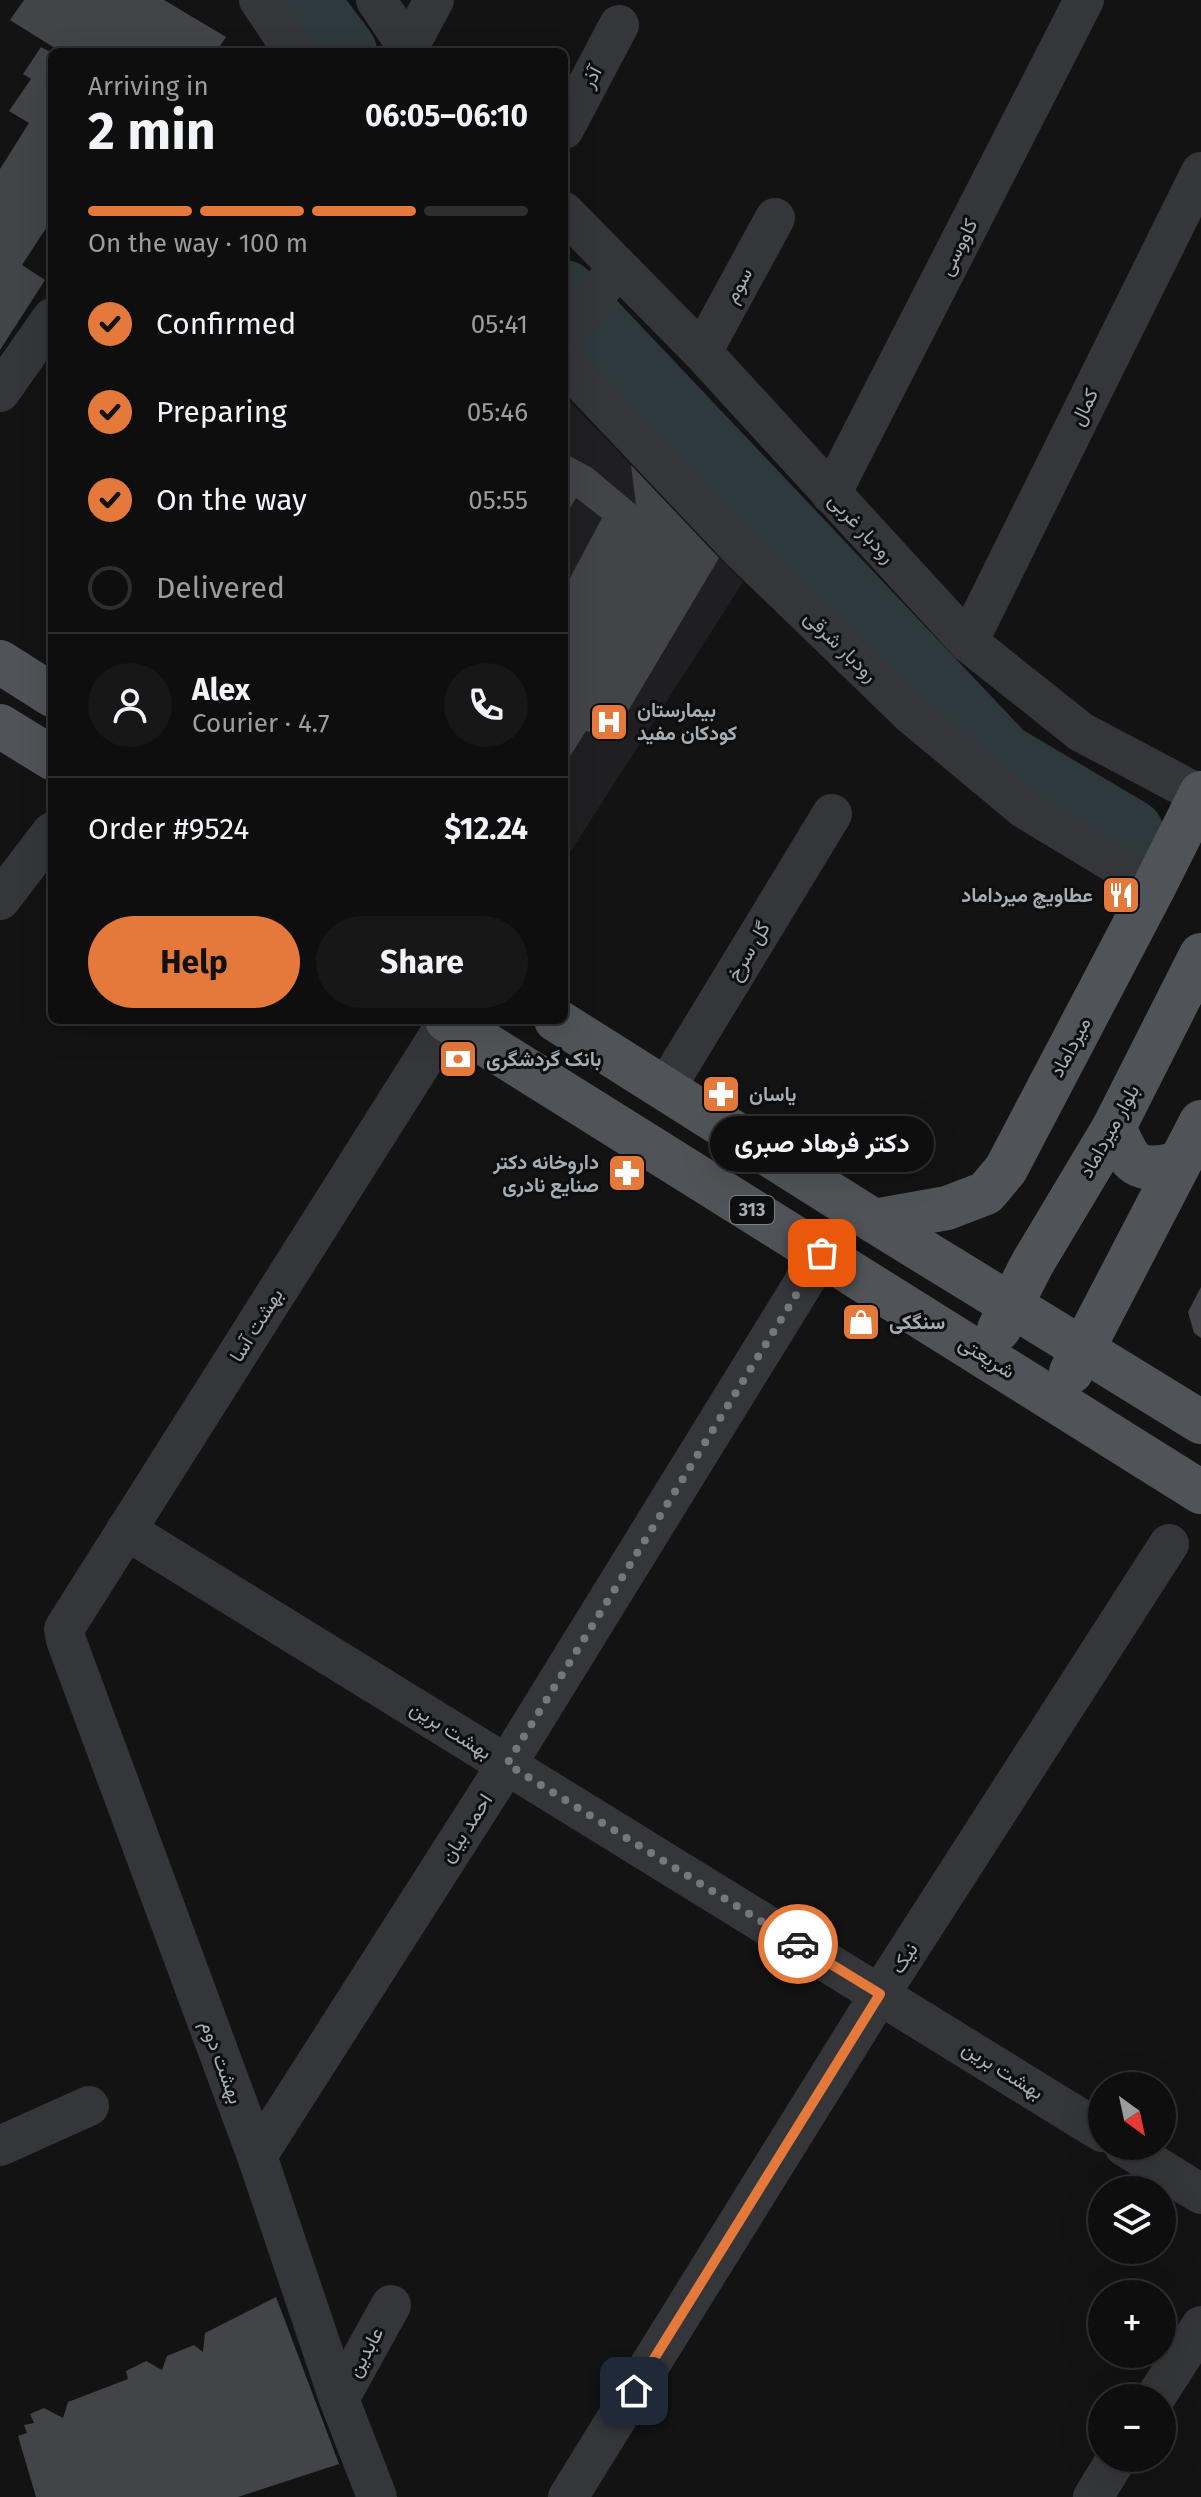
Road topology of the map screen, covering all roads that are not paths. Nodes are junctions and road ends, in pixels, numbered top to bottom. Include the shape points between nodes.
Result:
1 (259, 0) edge
2 (376, 0) edge
3 (434, 0) edge
4 (1084, 0) edge
5 (619, 25) dead end
6 (291, 48) edge
7 (409, 48) edge
8 (411, 48) edge
9 (568, 121) edge
10 (1201, 172) edge
11 (568, 216) edge
12 (775, 218) dead end
13 (618, 267) junction
14 (48, 324) edge
15 (568, 331) edge
16 (702, 352) junction
17 (568, 367) edge
18 (0, 392) edge
19 (831, 494) junction
20 (968, 642) junction
21 (0, 662) edge
22 (48, 692) edge
23 (0, 726) edge
24 (48, 756) edge
25 (1201, 794) edge
26 (832, 814) dead end
27 (48, 837) edge
28 (1154, 887) junction
29 (0, 900) edge
30 (1201, 955) edge
31 (445, 1024) edge
32 (454, 1024) edge
33 (562, 1024) edge
34 (665, 1089) junction
35 (1201, 1122) edge
36 (1114, 1127) junction
37 (1178, 1164) junction
38 (874, 1221) junction
39 (822, 1253) junction
40 (1012, 1304) junction
41 (1084, 1348) junction
42 (984, 1356) junction
43 (1056, 1400) junction
44 (1201, 1422) edge
45 (1201, 1492) edge
46 (126, 1530) junction
47 (1169, 1544) dead end
48 (64, 1629) joint
49 (507, 1764) junction
50 (880, 1994) junction
51 (89, 2106) dead end
52 (1088, 2123) edge
53 (0, 2146) edge
54 (257, 2156) junction
55 (1146, 2160) edge
56 (1201, 2194) edge
57 (391, 2305) dead end
58 (1201, 2326) edge
59 (1164, 2384) edge
60 (339, 2399) junction
61 (1108, 2472) edge
62 (377, 2497) edge
63 (568, 2497) edge
64 (1093, 2497) edge

1 - 6 street
2 - 7 street
3 - 8 street
4 - 19 street, کاووسی
5 - 9 street, آذر
10 - 20 street, کمال
11 - 13 street, رودبار غربی
12 - 16 street, سوم
13 - 15 street
13 - 16 street, رودبار غربی
14 - 18 street
16 - 19 street, رودبار غربی
17 - 28 street, رودبار شرقی via 741,550 912,715 1025,809
19 - 20 street, رودبار غربی
20 - 25 street, رودبار غربی via 1081,732
21 - 22 main road
23 - 24 main road
25 - 28 main road, میرداماد
26 - 34 street, گل سرخ
27 - 29 street
28 - 38 main road, میرداماد via 1006,1169 986,1193 947,1208
30 - 36 main road, بلوار میرداماد
31 - 46 street, بهشت آسا
32 - 39 main road, شریعتی / 313
33 - 34 main road
34 - 38 main road
35 - 37 main road
36 - 37 main road via 1137,1165 1153,1169
36 - 40 main road, بلوار میرداماد
37 - 41 main road
38 - 40 main road
39 - 42 main road, شریعتی / 313
39 - 49 street, احمد بیان
40 - 41 main road
40 - 42 main road, بلوار میرداماد
41 - 43 main road
41 - 44 main road
42 - 43 main road, شریعتی / 313
43 - 45 main road, شریعتی / 313
46 - 48 street, بهشت آسا
46 - 49 street, بهشت برین
47 - 50 street, نیک
48 - 54 street, بهشت دوم
49 - 50 street, بهشت برین
49 - 54 street, احمد بیان
50 - 52 street, بهشت برین
50 - 63 street, نیک
51 - 53 street
54 - 60 street, بهشت دوم
55 - 56 street
57 - 60 street, عابدین
58 - 59 street
60 - 62 street, بهشت دوم
61 - 64 street

